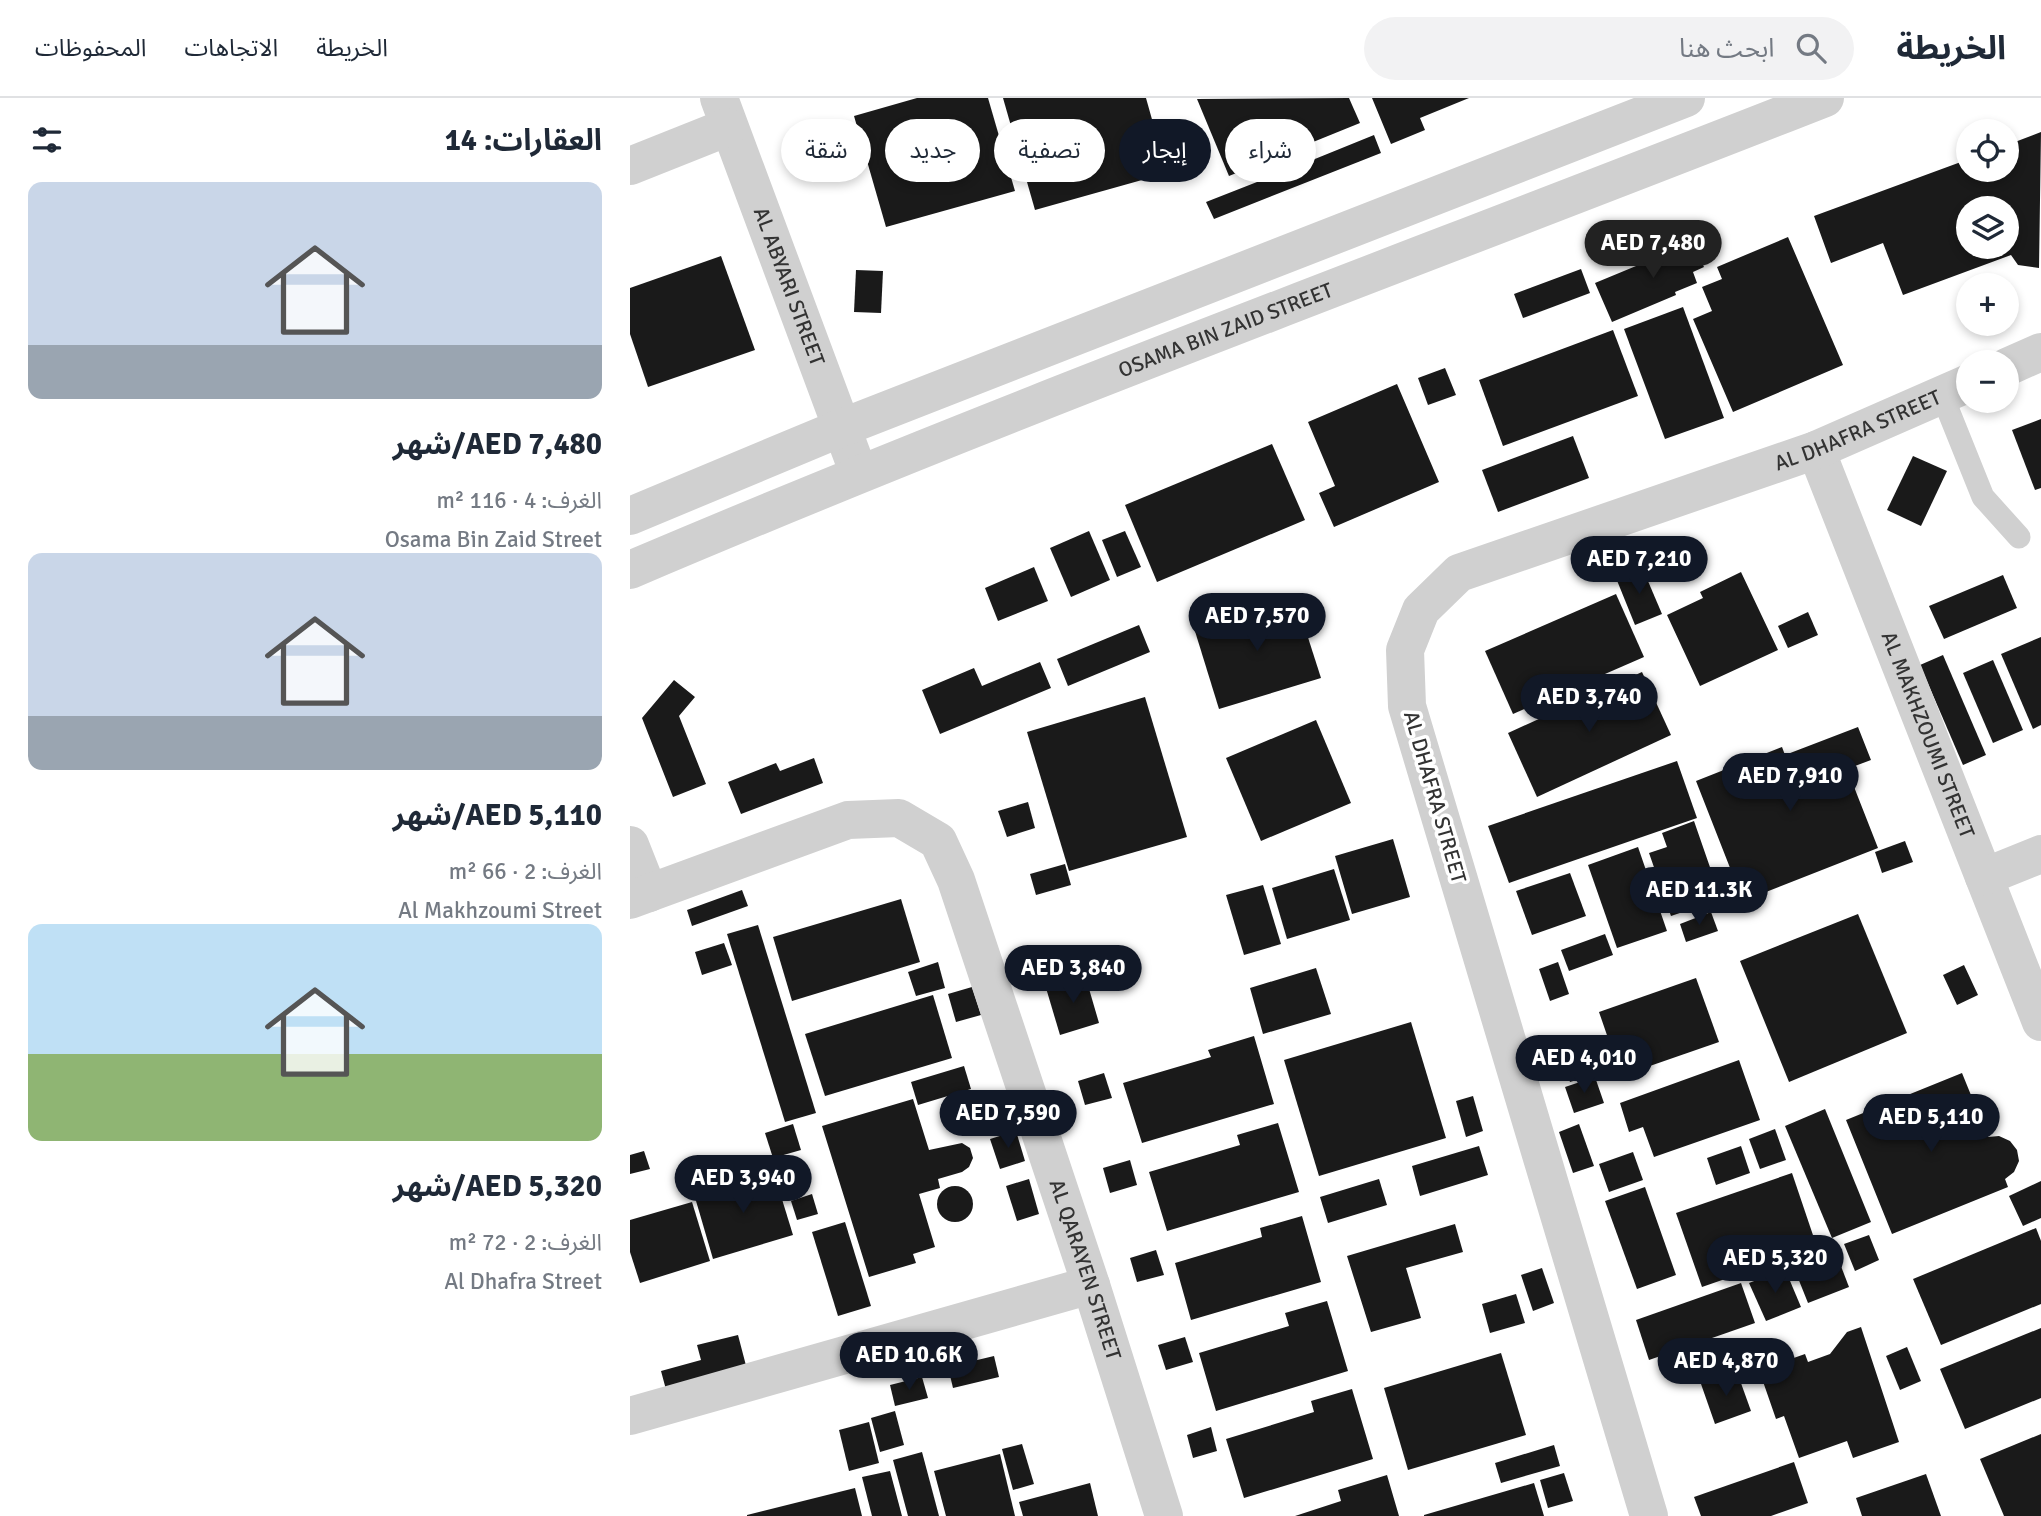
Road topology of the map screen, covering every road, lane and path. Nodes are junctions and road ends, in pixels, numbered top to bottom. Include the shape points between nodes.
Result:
1 (1686, 98) edge
2 (1810, 101) edge
3 (724, 112) edge
4 (630, 166) edge
5 (2041, 352) edge
6 (2019, 361) edge
7 (1956, 389) edge
8 (1962, 413) edge
9 (841, 428) junction
10 (1816, 450) junction
11 (859, 474) junction
12 (630, 516) edge
13 (2019, 537) dead end
14 (630, 570) edge
15 (630, 845) edge
16 (2041, 854) edge
17 (1984, 877) junction
18 (640, 897) edge
19 (2041, 1022) edge
20 (1091, 1285) junction
21 (630, 1416) edge
22 (1164, 1516) edge
23 (1649, 1516) edge

1 - 9 street
2 - 11 street, OSAMA BIN ZAID STREET
3 - 4 street
3 - 9 street, AL ABYARI STREET
5 - 6 street
7 - 10 street, AL DHAFRA STREET
8 - 13 lane via 1983,497
9 - 11 street, AL ABYARI STREET
9 - 12 street
10 - 17 street, AL MAKHZOUMI STREET
10 - 23 street, AL DHAFRA STREET via 1459,573 1421,610 1405,650 1407,706
11 - 14 street, OSAMA BIN ZAID STREET
15 - 18 street, AL QARAYEN STREET
16 - 17 street
17 - 19 street, AL MAKHZOUMI STREET
18 - 20 street, AL QARAYEN STREET via 848,820 899,818 938,841 956,880
20 - 21 street
20 - 22 street, AL QARAYEN STREET

